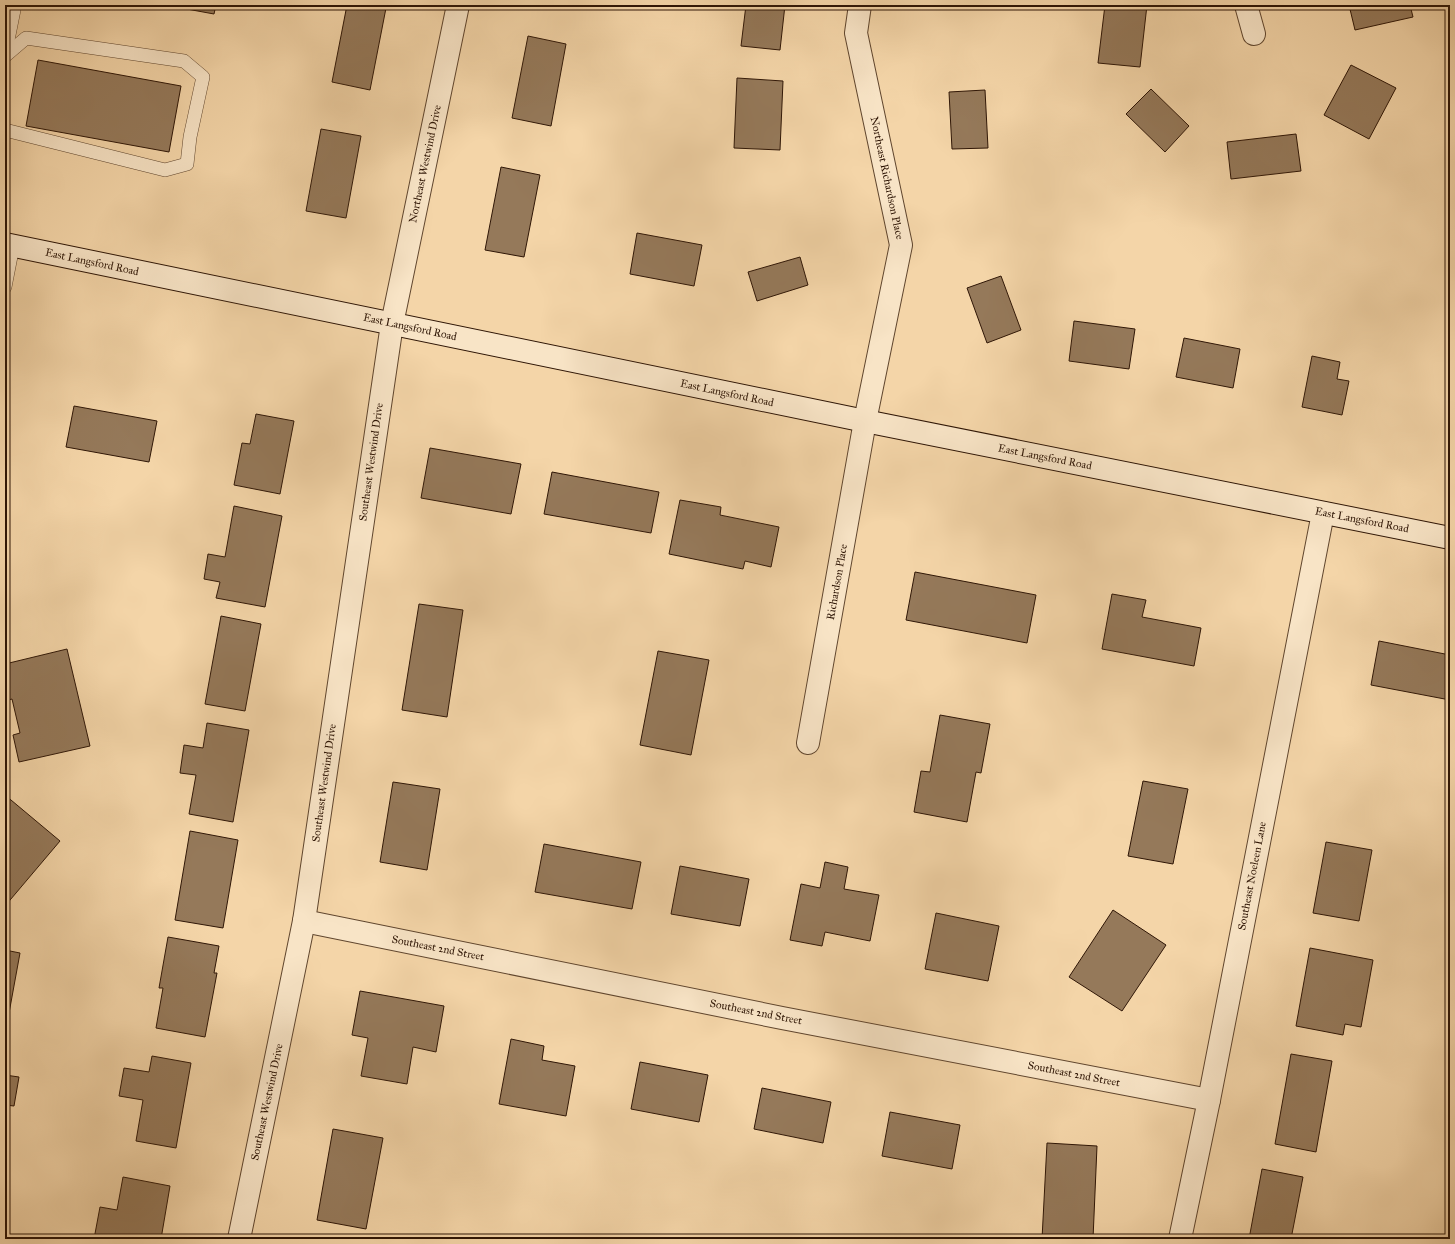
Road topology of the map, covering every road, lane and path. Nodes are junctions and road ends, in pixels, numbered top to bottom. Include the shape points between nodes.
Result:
1 (15, 5) edge
2 (458, 5) edge
3 (860, 5) edge
4 (1246, 5) edge
5 (1254, 34) dead end
6 (5, 56) edge
7 (5, 130) edge
8 (9, 245) edge
9 (5, 287) edge
10 (392, 324) junction
11 (866, 421) junction
12 (1323, 513) junction
13 (1450, 538) edge
14 (808, 742) dead end
15 (304, 921) junction
16 (1209, 1100) junction
17 (239, 1239) edge
18 (1180, 1239) edge

1 - 6 lane
2 - 10 street, Northeast Westwind Drive
3 - 11 street, Northeast Richardson Place via 856,33 901,245
4 - 5 street
6 - 7 lane via 26,38 184,61 203,77 190,136 187,164 165,170
8 - 9 lane
8 - 10 street, East Langsford Road
10 - 11 street, East Langsford Road
10 - 15 street, Southeast Westwind Drive
11 - 12 street, East Langsford Road
11 - 14 street, Richardson Place
12 - 13 street, East Langsford Road
12 - 16 street, Southeast Noeleen Lane
15 - 16 street, Southeast 2nd Street via 782,1018
15 - 17 street, Southeast Westwind Drive
16 - 18 street, Southeast Noeleen Lane

